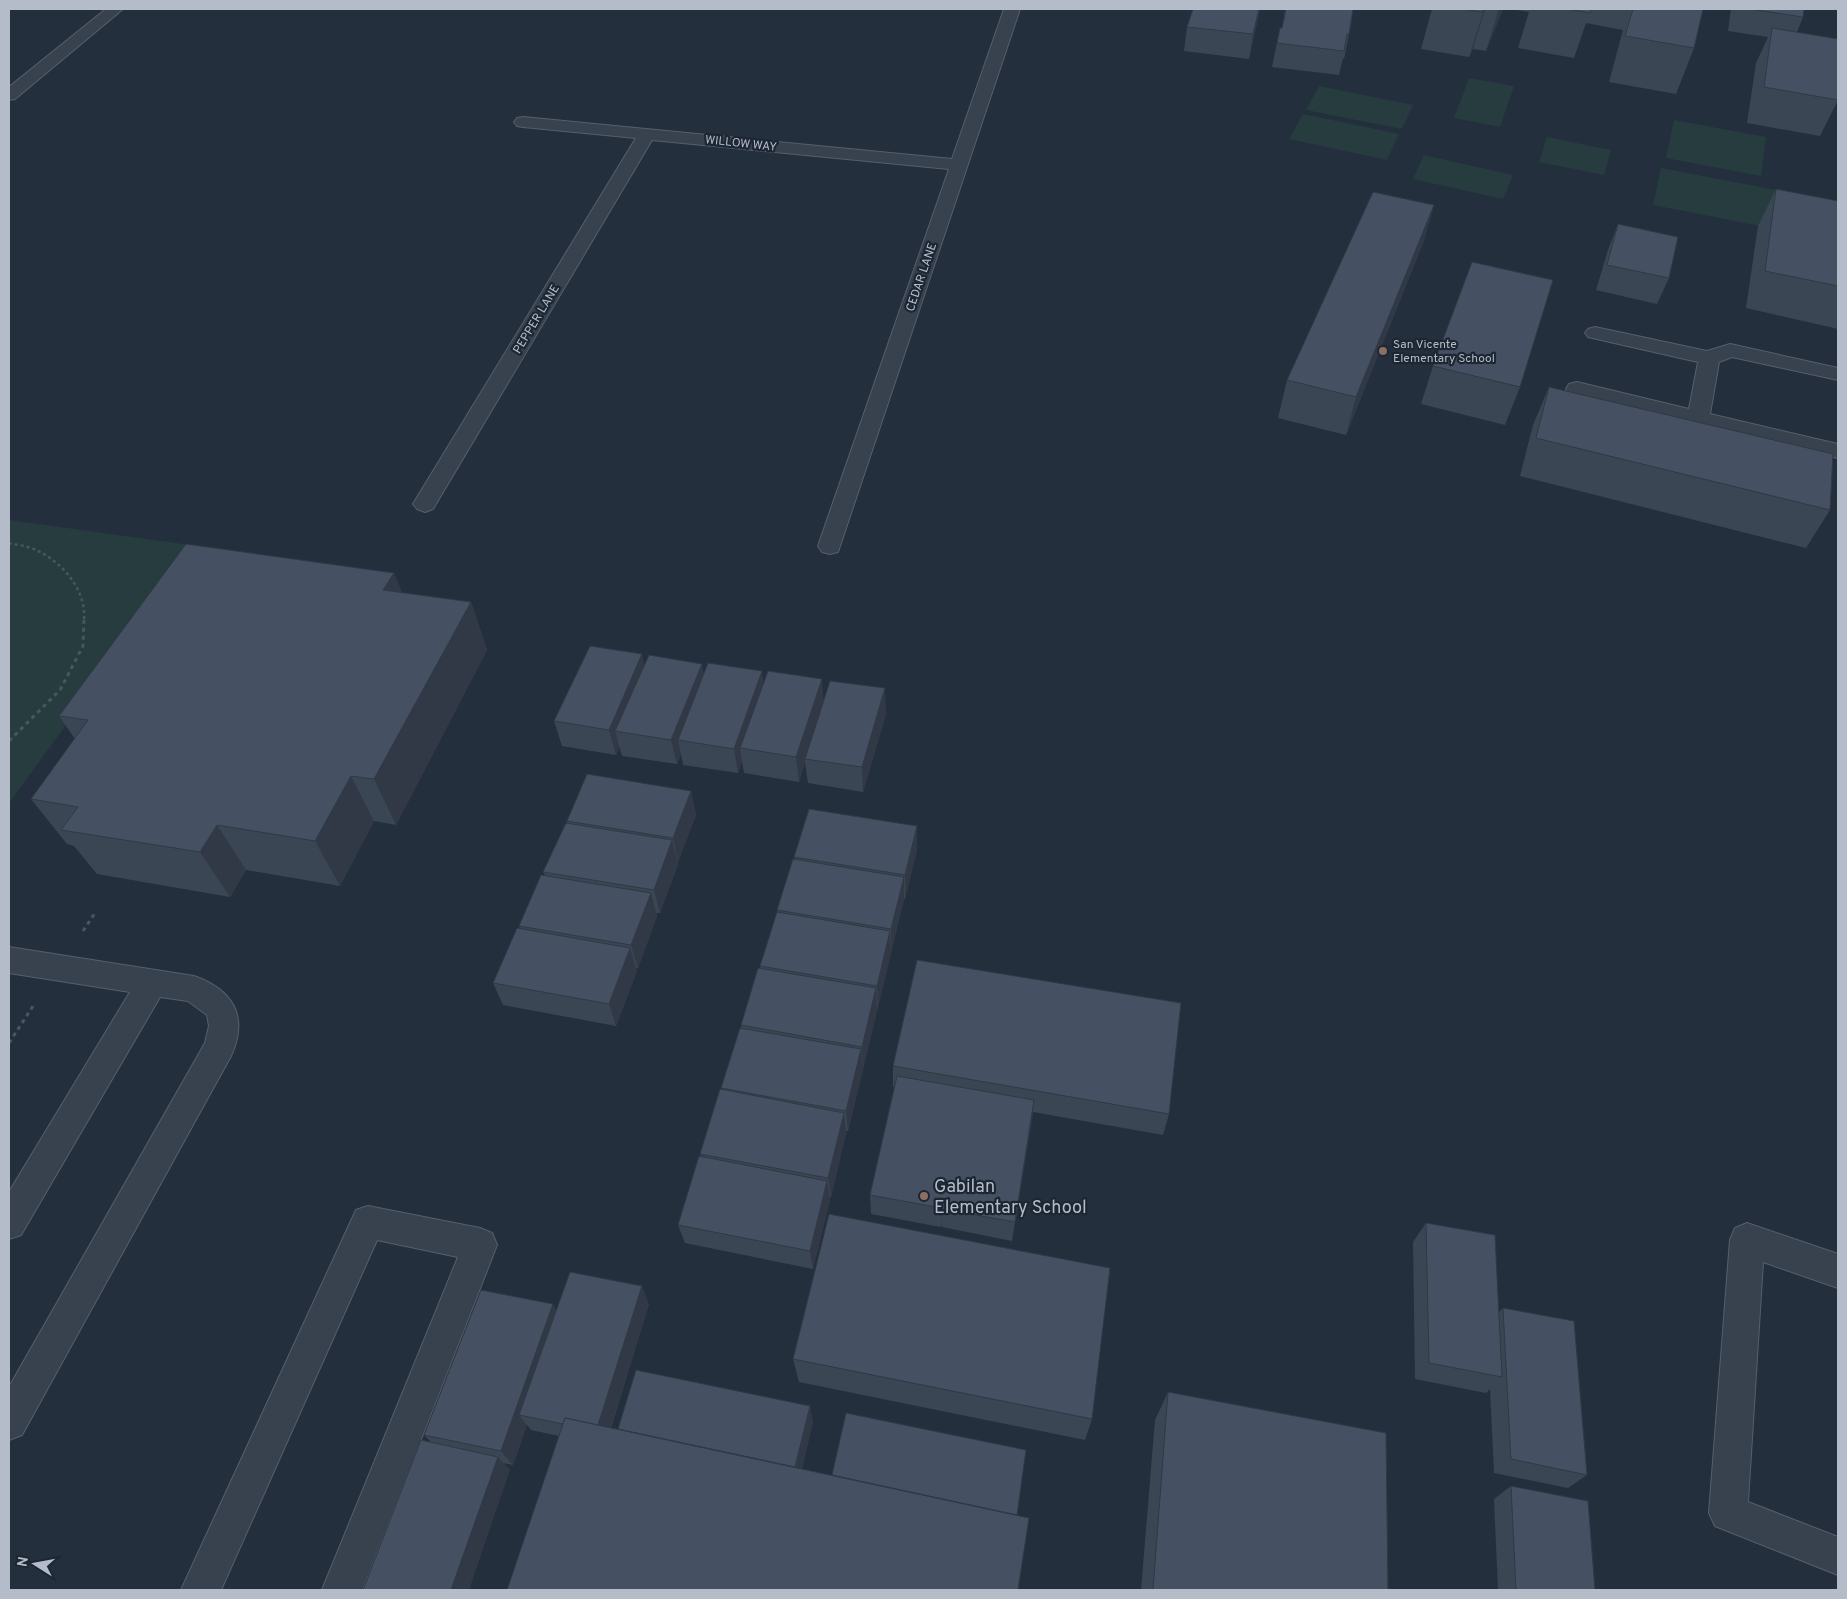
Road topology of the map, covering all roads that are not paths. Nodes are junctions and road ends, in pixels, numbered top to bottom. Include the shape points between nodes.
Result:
1 (115, 9) edge
2 (1012, 9) edge
3 (9, 95) edge
4 (523, 122) dead end
5 (647, 134) junction
6 (959, 165) junction
7 (1594, 333) dead end
8 (1709, 358) junction
9 (1838, 374) edge
10 (1576, 390) dead end
11 (1698, 418) junction
12 (1838, 451) edge
13 (425, 504) dead end
14 (830, 546) dead end
15 (9, 960) edge
16 (152, 982) junction
17 (9, 1223) edge
18 (1838, 1271) edge
19 (9, 1422) edge
20 (1838, 1556) edge
21 (201, 1590) edge
22 (342, 1590) edge

1 - 3 street
2 - 6 street, CEDAR LANE
4 - 5 street, WILLOW WAY
5 - 6 street, WILLOW WAY
5 - 13 street, PEPPER LANE
6 - 14 street, CEDAR LANE
7 - 8 street
8 - 9 street via 1730,350
8 - 11 street
10 - 11 street
11 - 12 street
15 - 16 street
16 - 17 street
16 - 19 street via 194,989 222,1009 225,1027 220,1046
18 - 20 street via 1747,1240 1728,1513
21 - 22 street via 368,1222 480,1245

